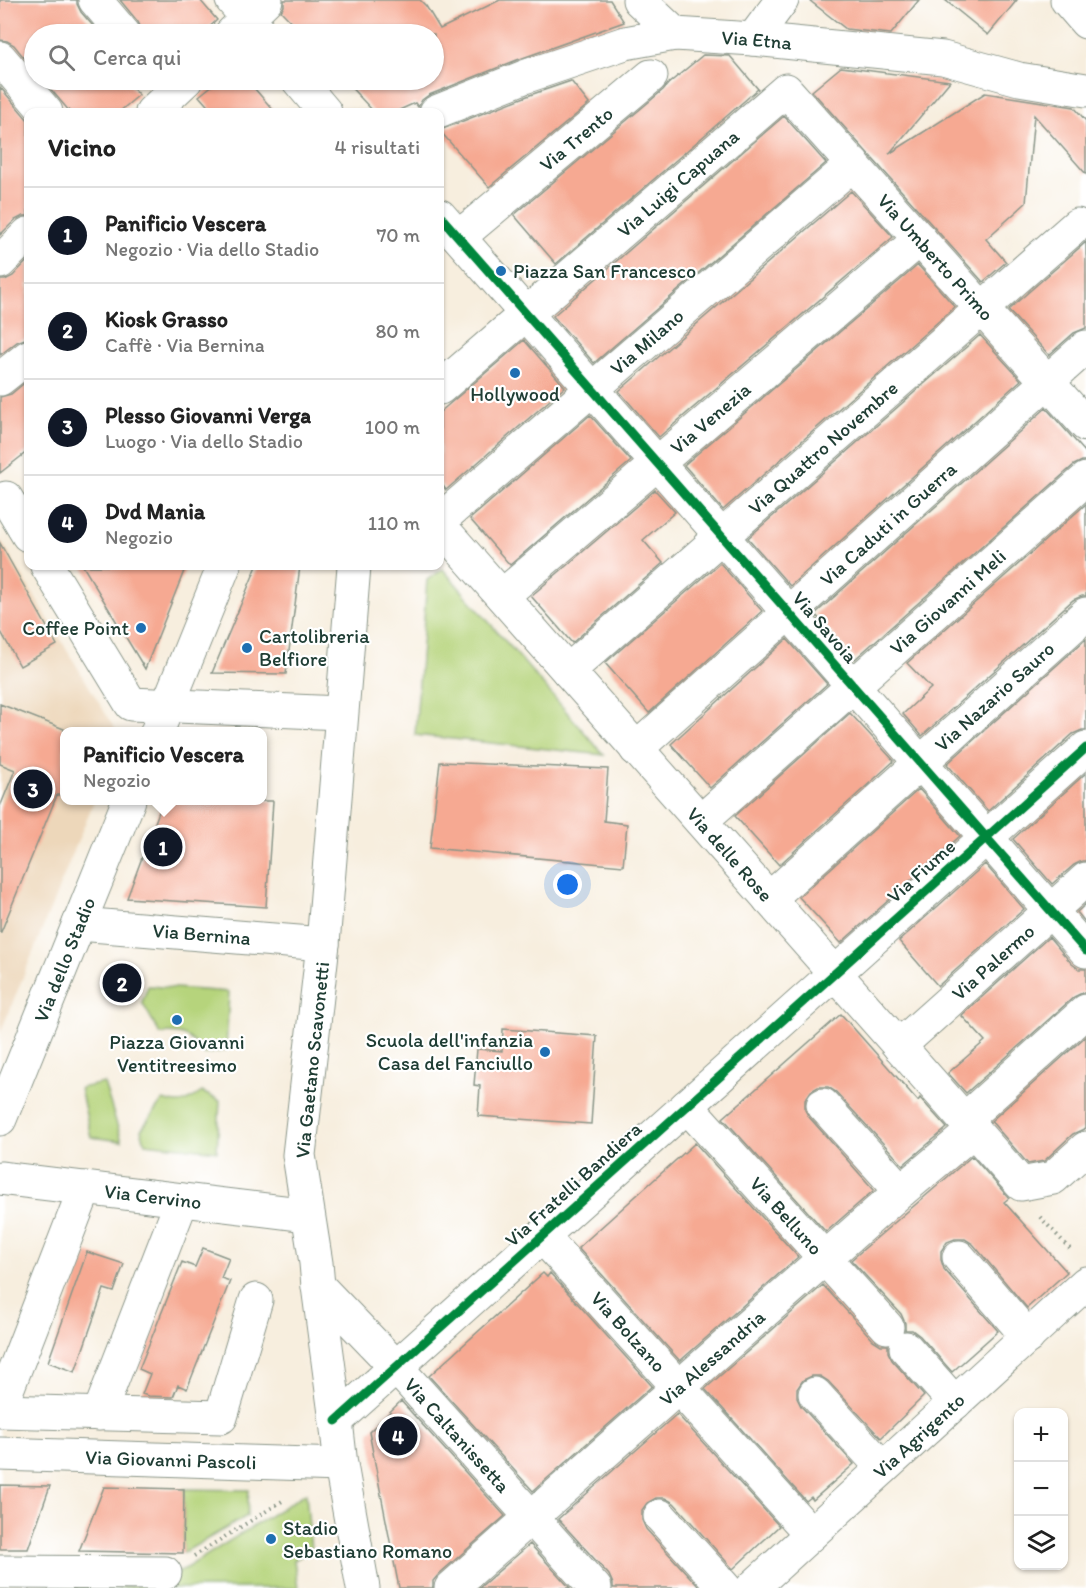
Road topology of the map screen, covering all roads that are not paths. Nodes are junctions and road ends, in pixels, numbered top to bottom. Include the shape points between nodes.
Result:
1 (95, 0) edge
2 (639, 0) edge
3 (782, 0) edge
4 (1067, 0) edge
5 (1086, 22) edge
6 (115, 24) edge
7 (675, 34) junction
8 (753, 39) junction
9 (0, 58) edge
10 (651, 76) dead end
11 (24, 86) edge
12 (27, 90) edge
13 (306, 90) edge
14 (786, 90) joint
15 (1086, 90) edge
16 (43, 108) edge
17 (322, 108) edge
18 (444, 109) edge
19 (853, 164) junction
20 (1077, 225) dead end
21 (449, 226) edge
22 (24, 238) edge
23 (920, 239) junction
24 (0, 262) edge
25 (982, 308) junction
26 (532, 321) junction
27 (1086, 347) edge
28 (24, 360) edge
29 (0, 379) edge
30 (1047, 382) junction
31 (444, 385) edge
32 (591, 389) junction
33 (1086, 425) edge
34 (657, 464) junction
35 (1086, 478) edge
36 (12, 494) edge
37 (444, 517) edge
38 (24, 525) edge
39 (444, 531) edge
40 (722, 537) junction
41 (49, 570) edge
42 (222, 570) edge
43 (354, 570) edge
44 (502, 596) junction
45 (788, 613) junction
46 (1086, 614) edge
47 (568, 671) junction
48 (853, 686) junction
49 (341, 713) junction
50 (163, 718) edge
51 (1086, 748) edge
52 (636, 749) junction
53 (921, 763) junction
54 (127, 805) edge
55 (700, 821) junction
56 (986, 838) junction
57 (1086, 879) edge
58 (769, 899) junction
59 (1050, 910) junction
60 (79, 924) junction
61 (323, 944) junction
62 (1086, 951) edge
63 (835, 974) junction
64 (1086, 1011) edge
65 (899, 1046) junction
66 (823, 1105) dead end
67 (687, 1106) junction
68 (0, 1119) edge
69 (969, 1125) junction
70 (1086, 1148) edge
71 (0, 1178) edge
72 (85, 1188) junction
73 (902, 1191) junction
74 (182, 1200) junction
75 (308, 1215) junction
76 (542, 1236) junction
77 (959, 1257) dead end
78 (825, 1259) junction
79 (1082, 1270) edge
80 (318, 1286) junction
81 (256, 1300) dead end
82 (1028, 1337) junction
83 (396, 1367) junction
84 (680, 1387) junction
85 (815, 1394) dead end
86 (955, 1403) junction
87 (0, 1410) edge
88 (99, 1414) junction
89 (336, 1421) junction
90 (0, 1454) edge
91 (341, 1465) junction
92 (883, 1468) junction
93 (660, 1516) dead end
94 (532, 1518) junction
95 (812, 1534) junction
96 (0, 1572) edge
97 (165, 1573) road end
98 (363, 1588) edge
99 (451, 1588) edge
100 (595, 1588) edge
101 (725, 1588) edge
102 (752, 1588) edge

1 - 6 street
2 - 7 street
3 - 8 street
4 - 5 street
7 - 8 street, Via Etna
7 - 18 street, Via Etna via 625,43
8 - 15 street, Via Etna via 943,58 1019,79
9 - 11 street
10 - 21 street, Via Trento via 502,202
12 - 16 street
13 - 17 street
14 - 19 street, Via Umberto Primo
14 - 26 street, Via Luigi Capuana via 568,277
19 - 23 street, Via Umberto Primo
19 - 32 street, Via Milano
20 - 25 street, Via Quattro Novembre
21 - 26 street, Via Savoia
22 - 24 street
23 - 25 street, Via Umberto Primo
23 - 34 street, Via Venezia
25 - 30 street, Via Umberto Primo
25 - 40 street, Via Quattro Novembre
26 - 31 street, Via Luigi Capuana
26 - 32 street, Via Savoia
27 - 30 street, Via Caduti in Guerra
28 - 29 street
30 - 33 street, Via Umberto Primo
30 - 45 street, Via Caduti in Guerra
32 - 34 street, Via Savoia
32 - 37 street, Via Milano
34 - 40 street, Via Savoia
34 - 44 street, Via Venezia
35 - 48 street, Via Giovanni Meli
36 - 38 street
39 - 44 street, Via delle Rose
40 - 45 street, Via Savoia
40 - 47 street, Via Quattro Novembre
41 - 50 street via 130,704
42 - 50 street
43 - 49 street, Via Gaetano Scavonetti
44 - 47 street, Via delle Rose
45 - 48 street, Via Savoia
45 - 52 street, Via Caduti in Guerra
46 - 53 street, Via Nazario Sauro
47 - 52 street, Via delle Rose
48 - 53 street, Via Savoia
48 - 55 street, Via Giovanni Meli
49 - 50 street
49 - 61 street, Via Gaetano Scavonetti
51 - 56 street, Via Fiume
52 - 55 street, Via delle Rose
53 - 56 street, Via Savoia
53 - 58 street, Via Nazario Sauro
54 - 60 street, Via dello Stadio
55 - 58 street, Via delle Rose
56 - 59 street, Via Savoia
56 - 63 street, Via Fiume
57 - 59 street, Via Palermo
58 - 63 street, Via delle Rose
59 - 62 street, Via Savoia
59 - 65 street, Via Palermo
60 - 61 street, Via Bernina
60 - 68 street, Via dello Stadio
61 - 75 street, Via Gaetano Scavonetti via 299,1155
63 - 65 street, Via delle Rose
63 - 67 street, Via Fratelli Bandiera
64 - 69 street, Via Alessandria
65 - 69 street, Via delle Rose
66 - 73 street
67 - 76 street, Via Fratelli Bandiera
67 - 78 street, Via Belluno
69 - 70 street, Via delle Rose via 1021,1184 1053,1178
69 - 73 street, Via Alessandria
71 - 72 street, Via Cervino
72 - 74 street, Via Cervino
72 - 87 street
73 - 78 street, Via Alessandria
74 - 75 street, Via Cervino
74 - 88 street
75 - 80 street, Via Gaetano Scavonetti
76 - 83 street, Via Fratelli Bandiera
76 - 84 street, Via Bolzano
77 - 82 street
78 - 84 street, Via Alessandria
78 - 86 street, Via Belluno
79 - 82 street, Via Agrigento
80 - 83 street, Via Caltanissetta
80 - 89 street, Via Gaetano Scavonetti
81 - 88 street via 221,1417
82 - 86 street, Via Agrigento
83 - 89 street, Via Fratelli Bandiera
83 - 94 street, Via Caltanissetta
84 - 94 street, Via Alessandria
84 - 95 street, Via Bolzano
85 - 92 street
86 - 92 street, Via Agrigento
87 - 88 street
89 - 91 street, Via Gaetano Scavonetti
90 - 91 street, Via Giovanni Pascoli
91 - 98 street, Via Gaetano Scavonetti
92 - 95 street, Via Agrigento
93 - 101 street
94 - 99 street, Via Alessandria
94 - 100 street, Via Caltanissetta
95 - 102 street, Via Agrigento
96 - 97 street

